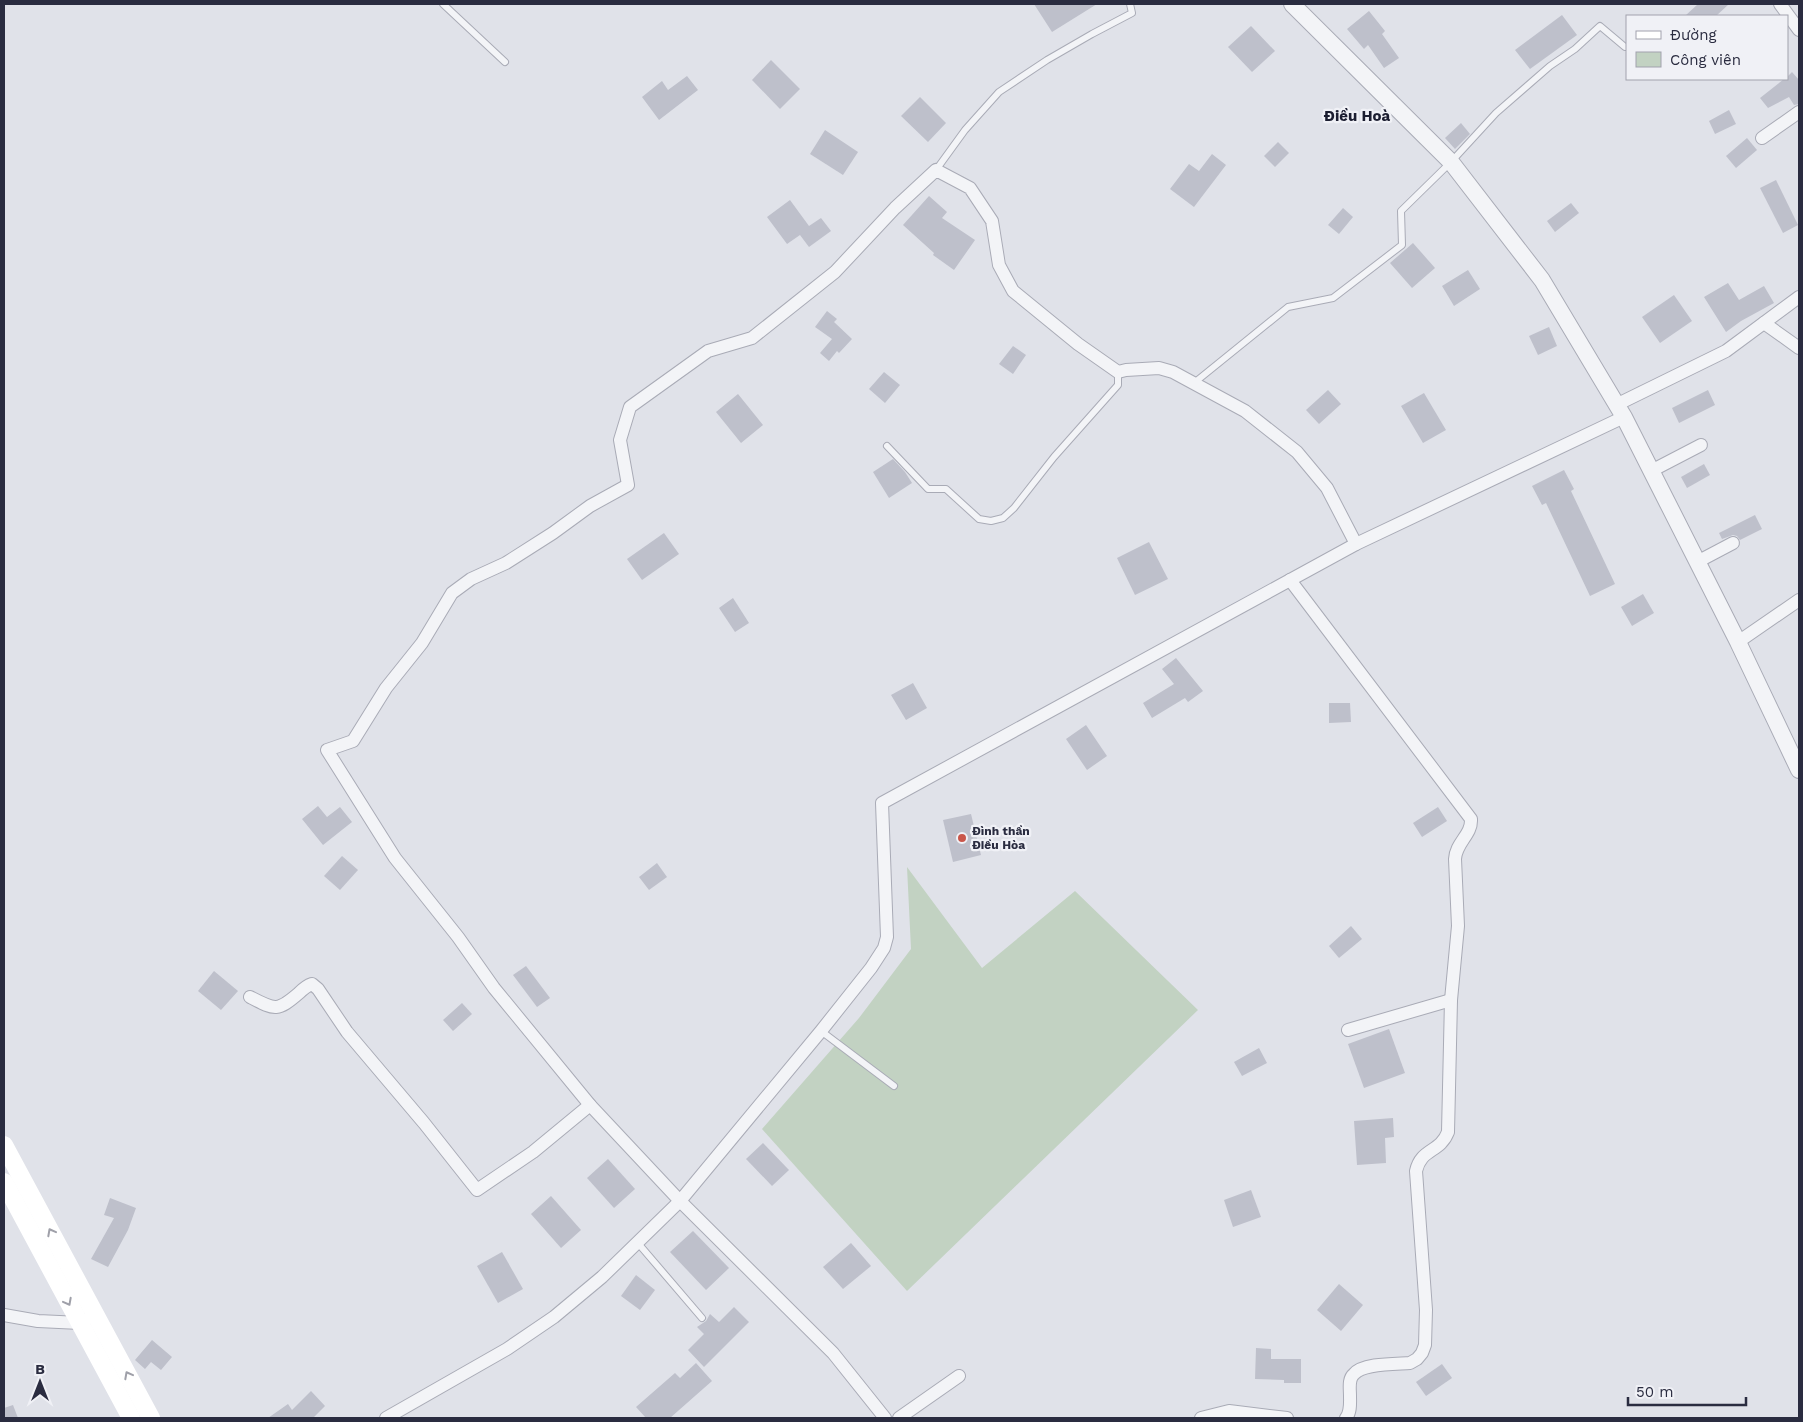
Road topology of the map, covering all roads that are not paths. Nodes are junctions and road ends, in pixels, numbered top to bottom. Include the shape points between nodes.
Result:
1 (443, 4) edge
2 (1130, 4) edge
3 (1292, 4) edge
4 (1780, 4) edge
5 (1799, 30) edge
6 (1626, 47) edge
7 (505, 62) dead end
8 (1799, 112) edge
9 (1762, 138) dead end
10 (1451, 162) junction
11 (936, 170) junction
12 (1799, 297) edge
13 (1764, 323) junction
14 (1799, 348) edge
15 (1118, 372) junction
16 (1193, 384) junction
17 (1620, 411) junction
18 (1701, 445) dead end
19 (887, 446) dead end
20 (1651, 471) junction
21 (1733, 543) dead end
22 (1356, 544) junction
23 (1697, 562) junction
24 (1290, 580) junction
25 (1799, 600) edge
26 (1738, 642) junction
27 (1799, 770) edge
28 (250, 997) dead end
29 (1452, 1000) junction
30 (1348, 1030) dead end
31 (821, 1031) junction
32 (894, 1086) dead end
33 (590, 1105) junction
34 (4, 1145) edge
35 (4, 1182) edge
36 (680, 1201) junction
37 (637, 1242) junction
38 (4, 1315) edge
39 (96, 1315) junction
40 (702, 1318) dead end
41 (80, 1323) junction
42 (959, 1376) dead end
43 (1351, 1417) edge
44 (131, 1418) edge
45 (151, 1418) edge
46 (386, 1418) edge
47 (885, 1418) edge
48 (899, 1418) edge
49 (1201, 1418) edge
50 (1287, 1418) edge

1 - 7 lane
2 - 11 lane via 1132,13 1047,60 998,92
3 - 10 street
4 - 5 street
6 - 10 lane via 1600,26 1496,112
8 - 9 street
10 - 16 lane via 1400,211 1402,246 1333,298 1288,307
10 - 17 street via 1542,280
11 - 15 street via 970,188 992,221 999,265 1013,291
11 - 33 street via 835,272 752,338 708,351 630,407 620,440 628,485 590,506 506,563 452,592 422,643 386,688 353,741 327,750 395,858 494,988
12 - 13 street
13 - 14 street
13 - 17 street via 1726,351
15 - 16 street via 1159,368
15 - 19 lane via 1118,385 1014,508 997,520 979,519 946,489 928,489
16 - 22 street via 1245,411 1297,452 1327,488
17 - 20 street
17 - 22 street
18 - 20 street
20 - 23 street
21 - 23 street
22 - 24 street
23 - 26 street
24 - 29 street via 1471,819 1469,832 1455,850 1458,926
24 - 31 street via 882,803 887,937 871,968
25 - 26 street
26 - 27 street
28 - 33 street via 276,1008 285,1005 307,986 312,984 318,988 347,1032 477,1190 533,1152
29 - 30 street
29 - 43 street via 1448,1132 1445,1140 1421,1157 1416,1171 1426,1310 1425,1345 1417,1359 1410,1363 1366,1367 1353,1374 1350,1382
31 - 32 lane
31 - 36 street
33 - 36 street
39 -> 34 main road
35 -> 41 main road
36 - 37 street
36 - 47 street via 833,1353
37 - 40 lane
37 - 46 street via 554,1318 508,1349
38 - 41 street
39 - 41 street
45 -> 39 main road
41 - 44 main road
42 - 48 street
49 - 50 street via 1229,1411

